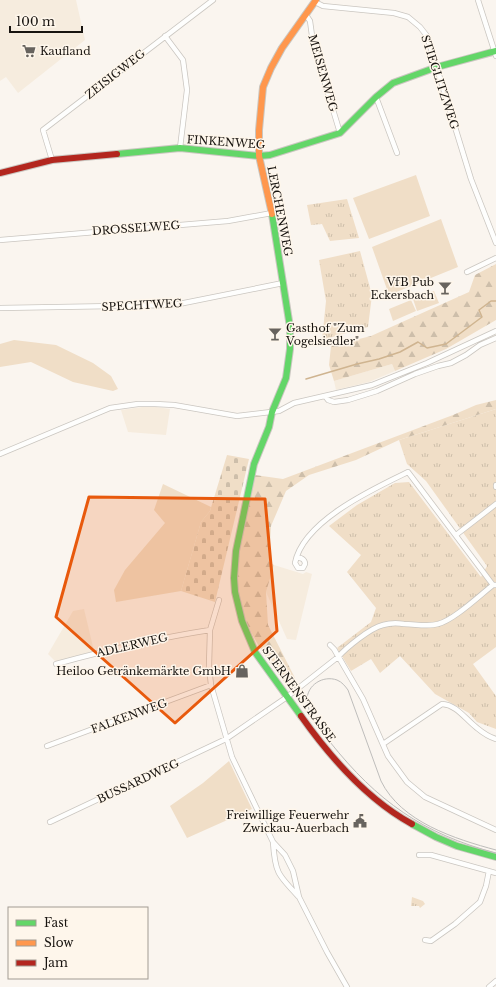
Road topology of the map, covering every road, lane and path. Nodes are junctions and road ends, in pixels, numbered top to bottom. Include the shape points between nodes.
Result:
1 (213, 0) edge
2 (478, 0) edge
3 (315, 1) edge
4 (306, 15) junction
5 (165, 36) junction
6 (495, 53) edge
7 (437, 67) junction
8 (376, 97) junction
9 (340, 133) junction
10 (180, 148) junction
11 (397, 152) dead end
12 (259, 156) junction
13 (52, 160) junction
14 (0, 173) edge
15 (272, 213) junction
16 (0, 240) edge
17 (496, 243) edge
18 (496, 258) edge
19 (467, 272) dead end
20 (283, 283) junction
21 (0, 308) edge
22 (496, 331) edge
23 (496, 338) edge
24 (325, 396) junction
25 (272, 412) junction
26 (0, 454) edge
27 (496, 504) edge
28 (456, 535) junction
29 (297, 557) dead end
30 (495, 585) edge
31 (219, 600) dead end
32 (210, 630) junction
33 (330, 645) dead end
34 (338, 657) junction
35 (56, 664) dead end
36 (211, 685) junction
37 (287, 696) junction
38 (226, 739) junction
39 (496, 739) edge
40 (383, 744) junction
41 (47, 746) dead end
42 (50, 822) dead end
43 (496, 830) edge
44 (273, 842) junction
45 (419, 855) dead end
46 (496, 856) edge
47 (489, 871) junction
48 (496, 873) edge
49 (299, 896) junction
50 (425, 940) dead end
51 (496, 981) edge
52 (347, 987) edge
53 (489, 987) edge

1 - 5 street, ZEISIGWEG
2 - 6 street
3 - 4 street, LERCHENWEG
3 - 7 street, STIEGLITZWEG via 323,6 394,13 408,17 427,36
4 - 9 street, MEISENWEG via 310,21 313,44
4 - 12 street, LERCHENWEG via 282,48 263,87
5 - 10 street via 183,60 187,90
5 - 13 street, ZEISIGWEG via 43,130
6 - 7 street, FINKENWEG
7 - 8 street, FINKENWEG via 393,83
7 - 17 street, STIEGLITZWEG via 471,179
8 - 9 street, FINKENWEG
8 - 11 street
9 - 12 street, FINKENWEG via 270,155
10 - 12 street, FINKENWEG
10 - 13 street, FINKENWEG
12 - 15 street, LERCHENWEG
13 - 14 street, FINKENWEG
15 - 16 street, DROSSELWEG via 228,221
15 - 20 street, LERCHENWEG
18 - 19 street
20 - 21 street, SPECHTWEG via 174,305
20 - 25 street, LERCHENWEG via 290,327 290,349 286,378
22 - 24 street via 372,385
23 - 24 street via 451,363 415,374 377,391 334,402
24 - 25 street via 294,403
25 - 26 street via 237,416 155,404 110,408
25 - 37 street, STERNENSTRASSE via 269,427 254,464 236,551 234,578 242,621 255,652
27 - 28 street
28 - 29 street via 408,472 369,491 333,514 306,540
28 - 30 street
30 - 34 street, BUSSARDWEG via 439,624 382,625 373,629
31 - 32 street
32 - 35 street, ADLERWEG via 114,648
32 - 36 street via 208,666
33 - 34 street
34 - 37 street, BUSSARDWEG
34 - 40 street via 363,699
36 - 38 street
36 - 41 street, FALKENWEG
37 - 38 street, BUSSARDWEG
37 - 46 street, STERNENSTRASSE via 350,777 395,815 436,837 483,854
38 - 42 street, BUSSARDWEG
38 - 44 street via 232,757
39 - 40 street via 478,729 449,704 442,704
40 - 43 street via 388,756 407,782 425,797
44 - 49 street via 285,855 293,870
44 - 49 street via 277,872
45 - 47 street via 431,855
47 - 48 street
47 - 50 street via 480,902 437,937 431,941
49 - 52 street
51 - 53 street

